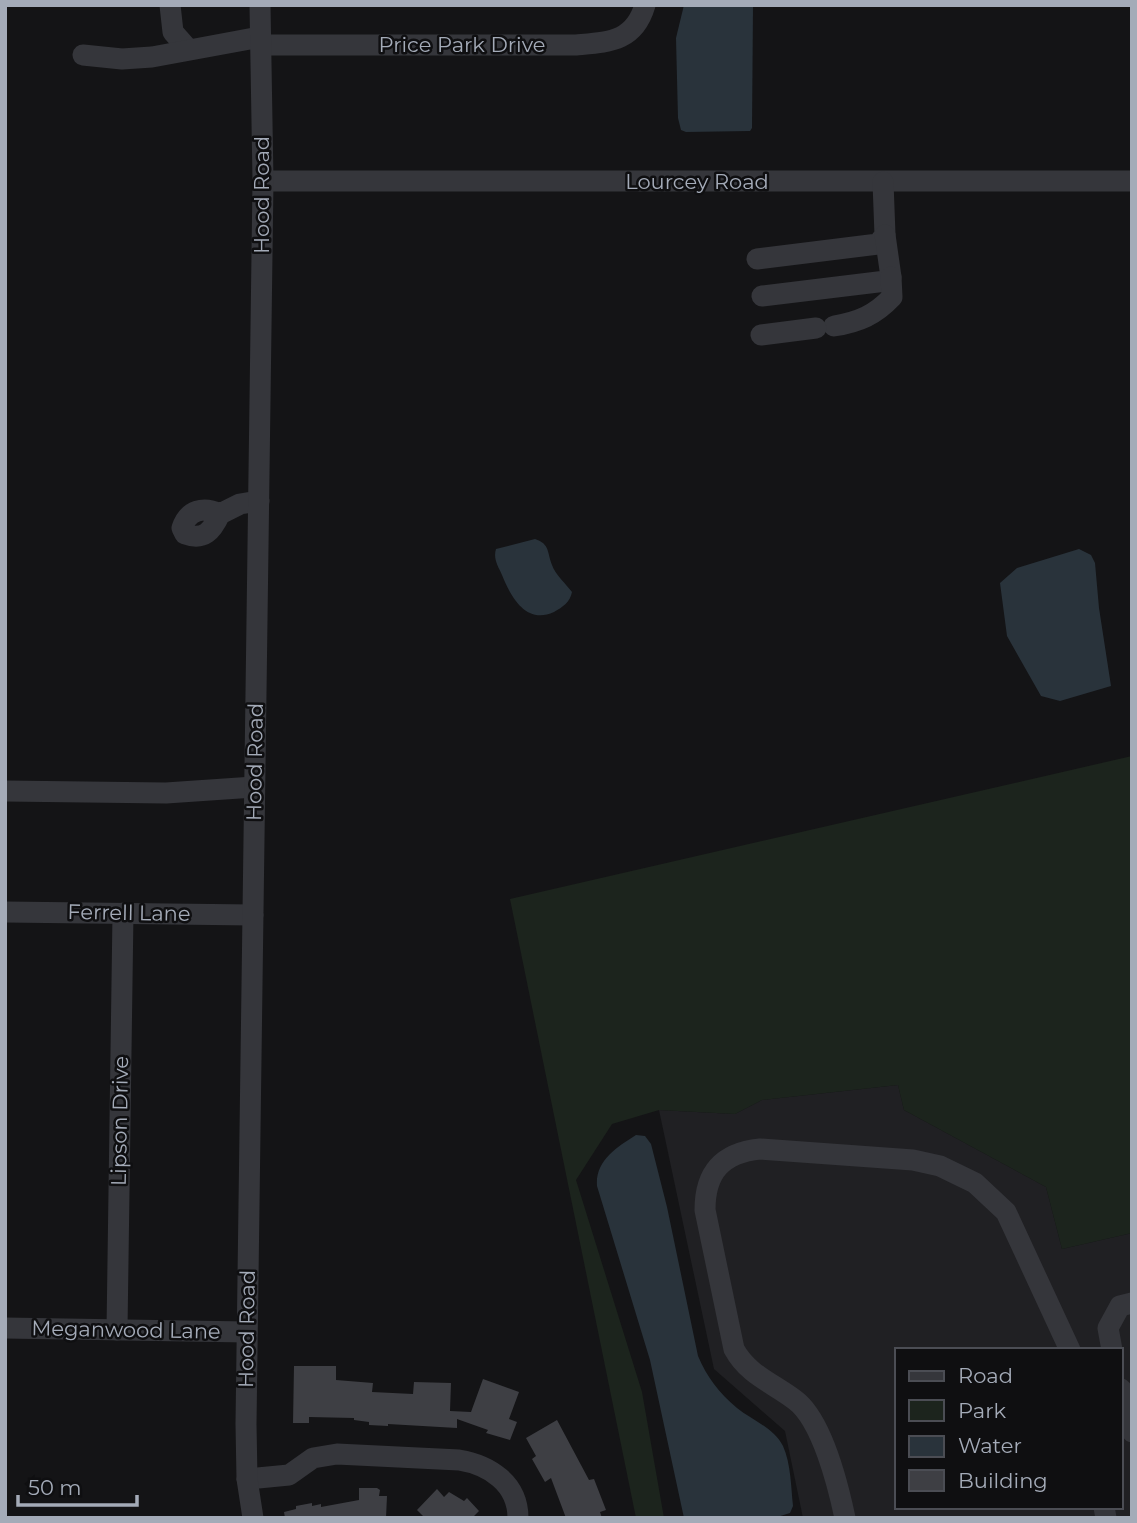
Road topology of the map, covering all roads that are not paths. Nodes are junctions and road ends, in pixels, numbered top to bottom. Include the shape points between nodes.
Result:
1 (170, 5) edge
2 (260, 5) edge
3 (645, 5) edge
4 (260, 41) junction
5 (188, 49) junction
6 (83, 55) dead end
7 (263, 181) junction
8 (1132, 181) edge
9 (883, 182) junction
10 (885, 235) junction
11 (757, 259) dead end
12 (891, 277) junction
13 (761, 296) dead end
14 (761, 335) dead end
15 (259, 501) junction
16 (220, 514) dead end
17 (254, 787) junction
18 (5, 791) edge
19 (5, 912) edge
20 (122, 913) junction
21 (253, 915) junction
22 (1132, 1303) edge
23 (5, 1328) edge
24 (117, 1330) junction
25 (247, 1332) junction
26 (1069, 1348) edge
27 (1112, 1348) edge
28 (1123, 1394) edge
29 (1132, 1432) edge
30 (247, 1479) junction
31 (253, 1518) edge
32 (518, 1518) edge
33 (845, 1518) edge

1 - 5 street via 173,32
2 - 4 street, Hood Road
3 - 4 street, Price Park Drive via 628,34 610,42
4 - 5 street, Price Park Drive
4 - 7 street, Hood Road
5 - 6 street, Price Park Drive via 122,59
7 - 9 street, Lourcey Road
7 - 15 street, Hood Road
8 - 9 street, Lourcey Road
9 - 10 street
10 - 11 street via 878,244
10 - 12 street
12 - 13 street
12 - 14 street via 892,297 877,313 855,323
15 - 16 street
15 - 17 street, Hood Road
17 - 18 street via 166,793
17 - 21 street, Hood Road
19 - 20 street, Ferrell Lane
20 - 21 street, Ferrell Lane
20 - 24 street, Lipson Drive
21 - 25 street, Hood Road
22 - 27 street via 1120,1306 1108,1328
23 - 24 street, Meganwood Lane
24 - 25 street, Meganwood Lane
25 - 30 street, Hood Road
26 - 33 street via 1006,1212 990,1194 957,1172 912,1160 760,1149 727,1158 709,1180 705,1210 734,1349 751,1371 808,1412 817,1427
28 - 29 street
30 - 31 street, Hood Road
30 - 32 street via 289,1475 313,1458 337,1454 459,1460 495,1473 511,1489

